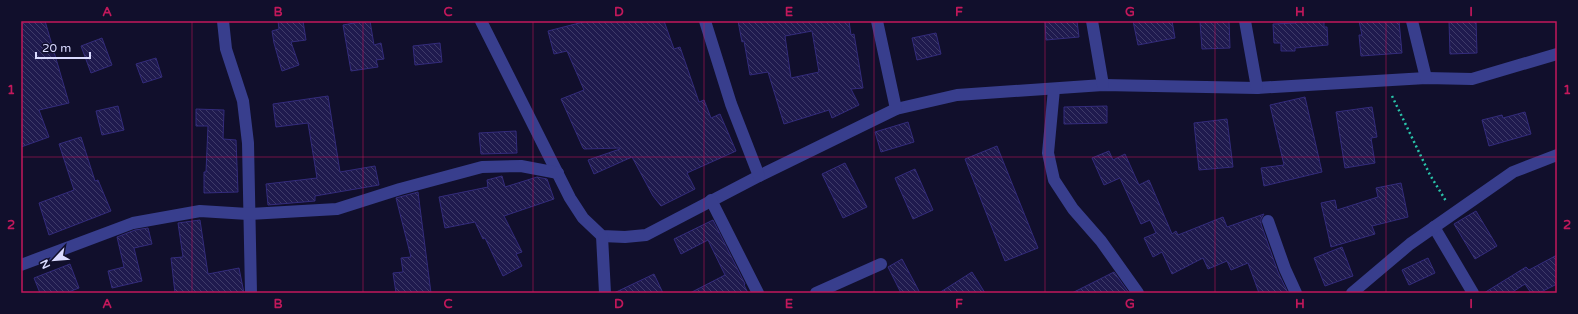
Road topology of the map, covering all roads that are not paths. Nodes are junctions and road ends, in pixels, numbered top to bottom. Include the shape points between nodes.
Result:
1 (224, 21) edge
2 (481, 21) edge
3 (706, 21) edge
4 (877, 21) edge
5 (1092, 21) edge
6 (1245, 21) edge
7 (1412, 21) edge
8 (1557, 54) edge
9 (1426, 78) junction
10 (1103, 85) junction
11 (1258, 88) junction
12 (1054, 89) junction
13 (896, 109) junction
14 (1557, 155) edge
15 (558, 173) junction
16 (759, 176) junction
17 (711, 200) junction
18 (248, 214) junction
19 (1268, 221) dead end
20 (1434, 228) junction
21 (602, 236) junction
22 (881, 264) dead end
23 (21, 265) edge
24 (251, 293) edge
25 (606, 293) edge
26 (758, 293) edge
27 (816, 293) edge
28 (1138, 293) edge
29 (1296, 293) edge
30 (1352, 293) edge
31 (1473, 293) edge

1 - 18 street via 226,49 243,101 248,143
2 - 15 street
3 - 16 street via 731,104
4 - 13 street
5 - 10 street
6 - 11 street
7 - 9 street
8 - 9 street via 1472,79
9 - 11 street
10 - 11 street
10 - 12 street
12 - 13 street via 957,95
12 - 28 street via 1048,153 1054,180 1072,209 1101,242
13 - 16 street
14 - 20 street via 1513,172
15 - 18 street via 521,166 482,167 337,209
15 - 21 street via 583,218
16 - 17 street
17 - 21 street via 646,235
17 - 26 street
18 - 23 street via 200,211 134,223
18 - 24 street
19 - 29 street
20 - 30 street via 1410,244
20 - 31 street
21 - 25 street
22 - 27 street

